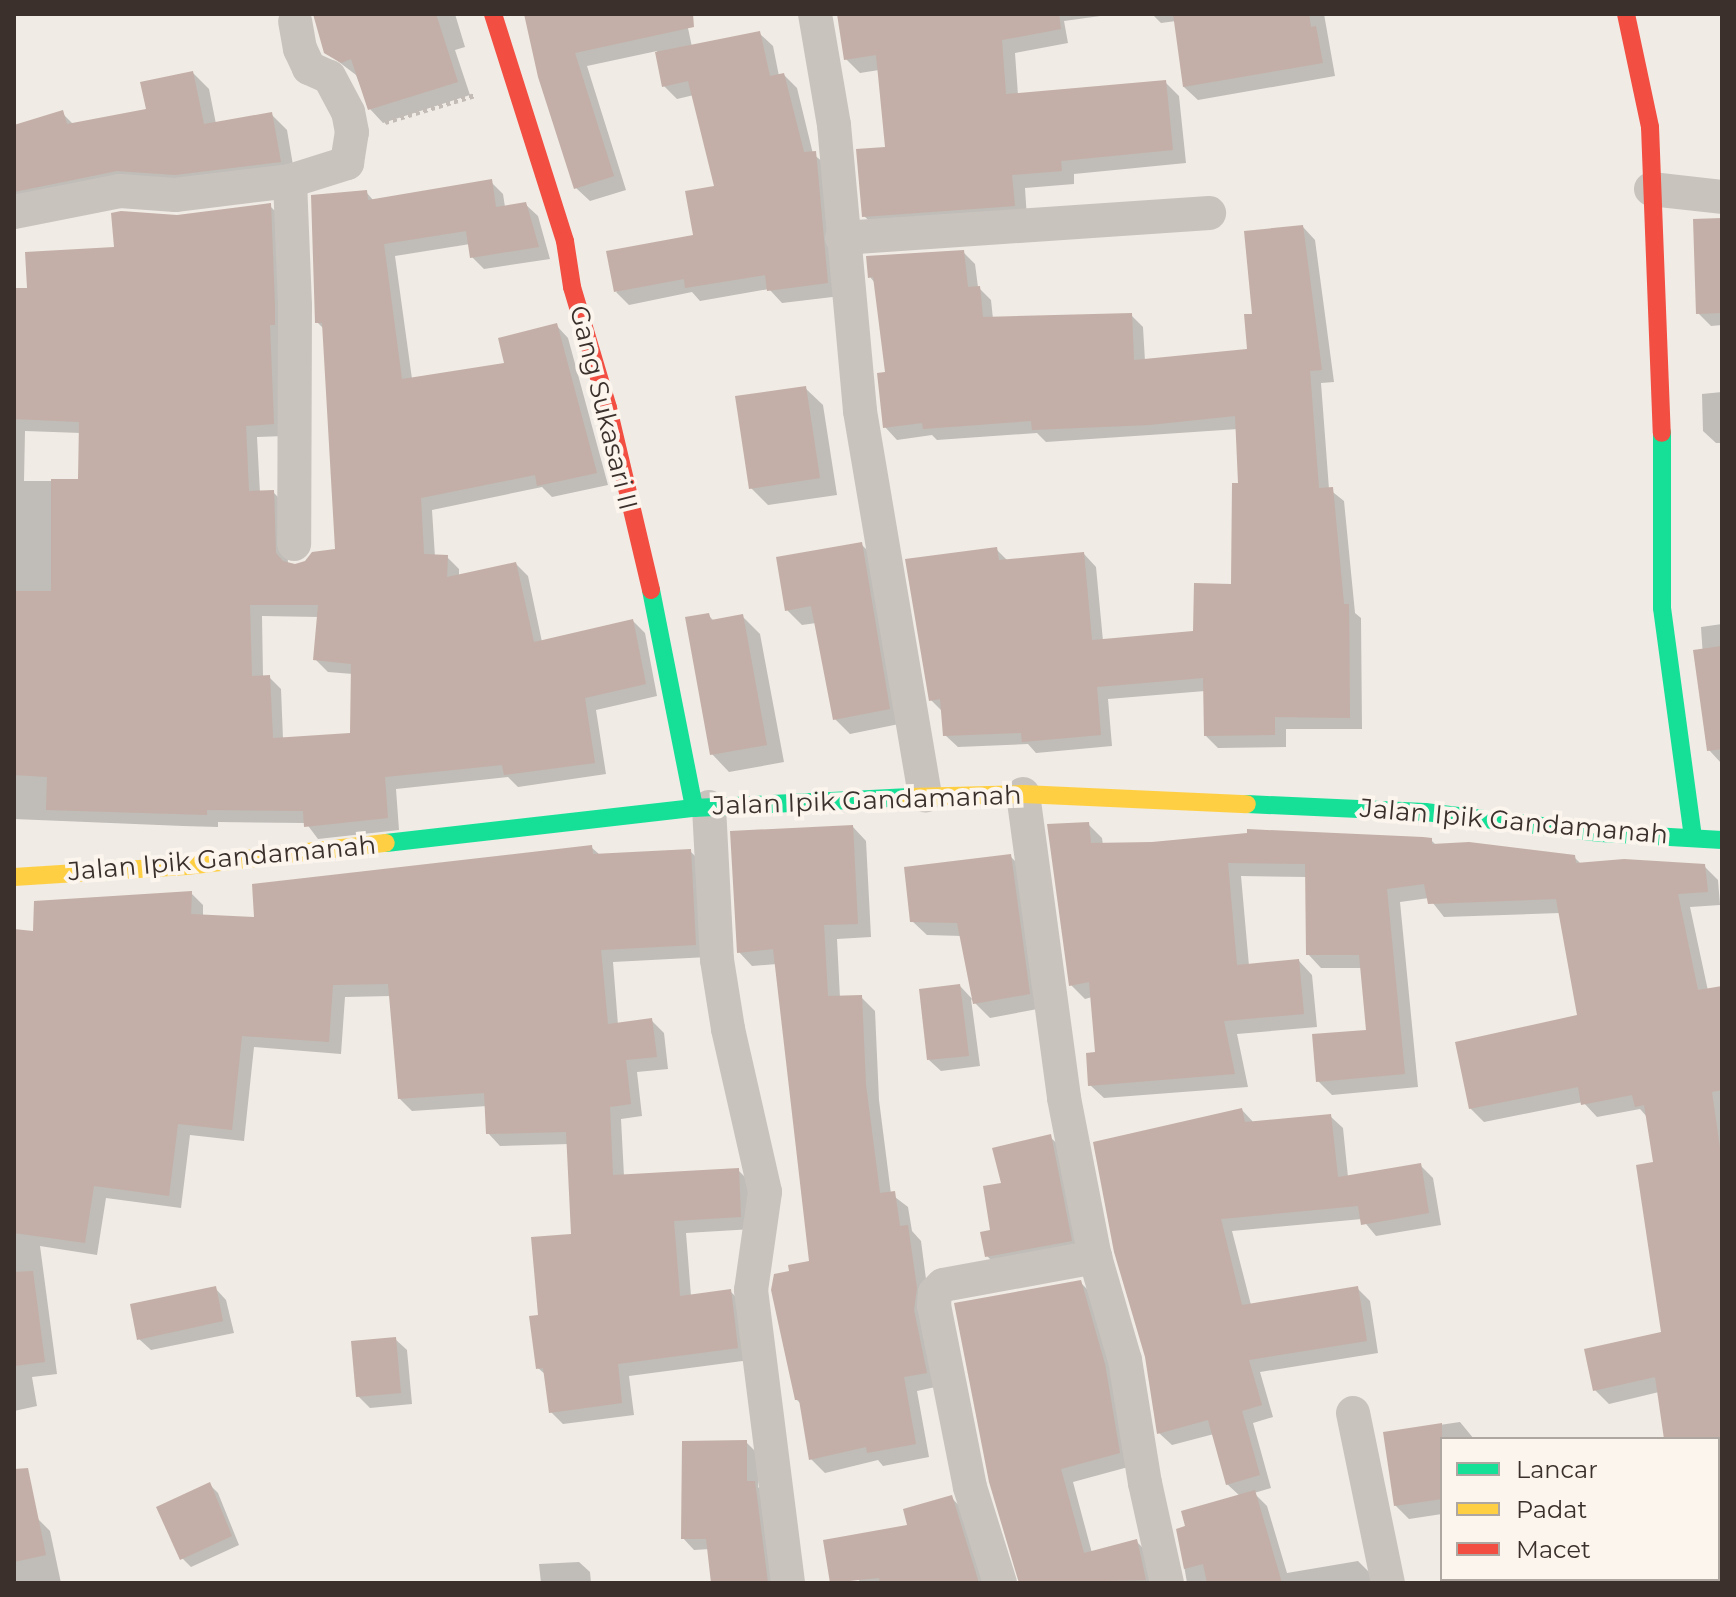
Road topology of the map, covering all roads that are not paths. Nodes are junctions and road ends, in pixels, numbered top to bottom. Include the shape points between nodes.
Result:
1 (493, 14) edge
2 (815, 14) edge
3 (1626, 14) edge
4 (295, 21) dead end
5 (290, 181) junction
6 (1651, 189) junction
7 (1722, 197) edge
8 (14, 212) edge
9 (1209, 213) dead end
10 (842, 238) junction
11 (294, 544) dead end
12 (1023, 794) junction
13 (925, 796) junction
14 (702, 808) junction
15 (1693, 836) junction
16 (1722, 840) edge
17 (14, 877) edge
18 (1095, 1257) junction
19 (1353, 1413) dead end
20 (788, 1583) edge
21 (1000, 1583) edge
22 (1167, 1583) edge
23 (1388, 1583) edge

1 - 14 street, Gang Sukasari II via 565,241
2 - 10 street via 834,125
3 - 6 street via 1650,127
4 - 5 street via 309,68 329,77 348,112 352,132 347,163
5 - 8 street via 175,195 120,191
5 - 11 street
6 - 7 street
6 - 15 street via 1662,363 1662,608
9 - 10 street
10 - 13 street via 860,411
12 - 13 street, Jalan Ipik Gandamanah
12 - 15 street, Jalan Ipik Gandamanah via 1425,812 1601,833
12 - 18 street via 1064,1098
13 - 14 street, Jalan Ipik Gandamanah
14 - 17 street, Jalan Ipik Gandamanah via 186,866
14 - 20 street via 728,1029 765,1192 751,1290
15 - 16 street, Jalan Ipik Gandamanah
18 - 21 street via 943,1285 935,1293 970,1487
18 - 22 street via 1125,1360
19 - 23 street

